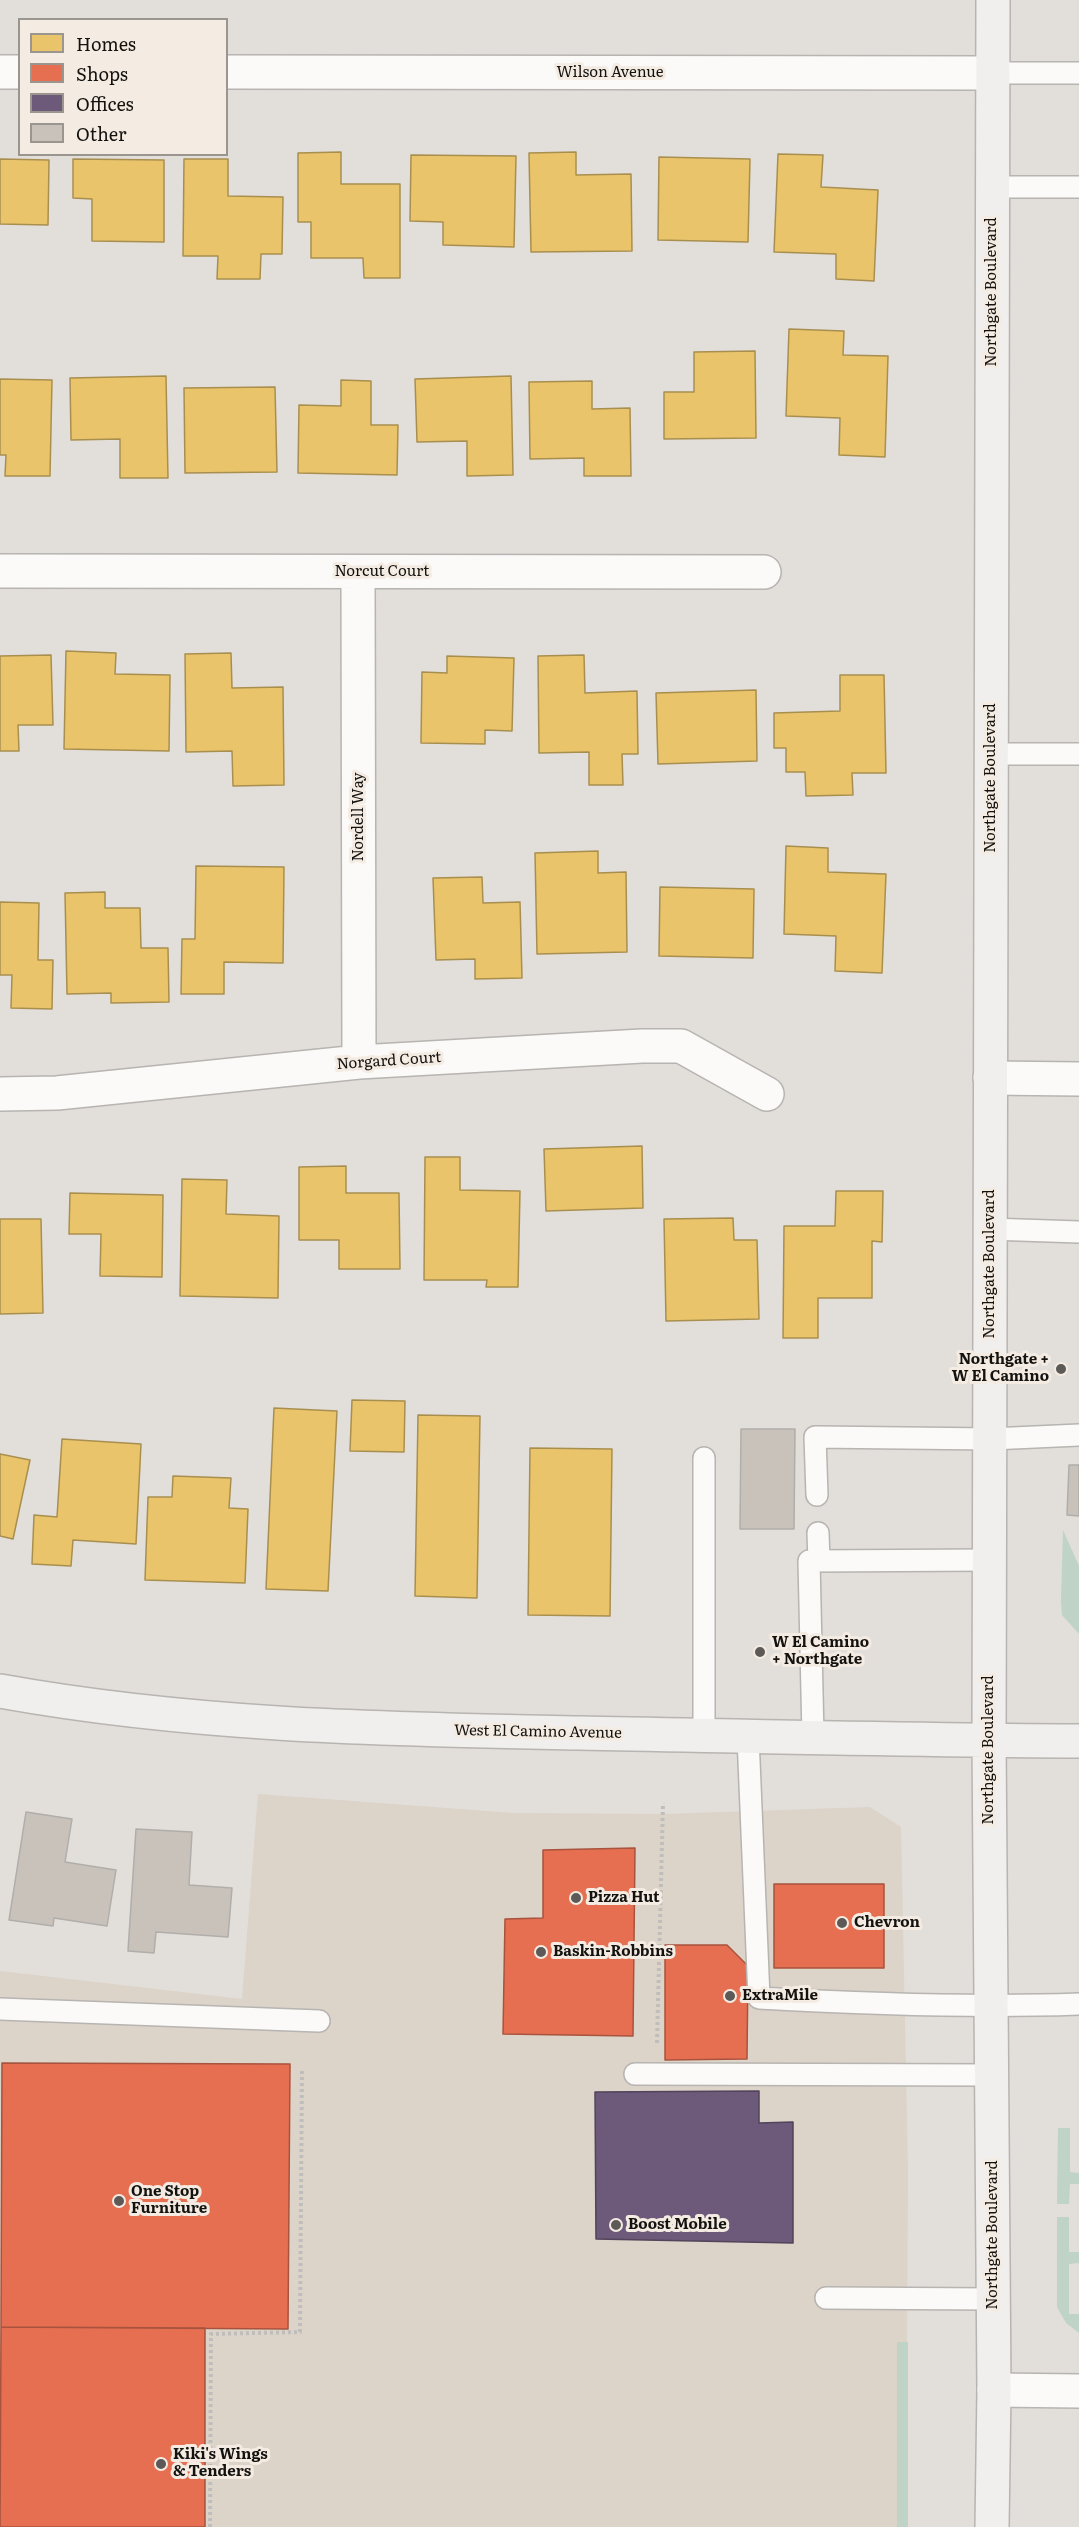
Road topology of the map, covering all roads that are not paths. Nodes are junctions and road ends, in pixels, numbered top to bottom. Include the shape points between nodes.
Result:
1 (993, 0) edge
2 (0, 72) edge
3 (18, 72) edge
4 (228, 72) edge
5 (993, 73) junction
6 (1079, 73) edge
7 (993, 187) junction
8 (1079, 187) edge
9 (0, 571) edge
10 (358, 572) junction
11 (764, 572) dead end
12 (991, 754) junction
13 (1079, 754) edge
14 (359, 1062) junction
15 (990, 1078) junction
16 (1079, 1079) edge
17 (0, 1094) edge
18 (767, 1094) dead end
19 (990, 1229) junction
20 (1079, 1232) edge
21 (1079, 1435) edge
22 (991, 1439) junction
23 (704, 1458) dead end
24 (817, 1495) dead end
25 (818, 1533) dead end
26 (989, 1560) junction
27 (819, 1561) junction
28 (0, 1691) edge
29 (704, 1736) junction
30 (813, 1736) junction
31 (748, 1737) junction
32 (988, 1740) junction
33 (1079, 1741) edge
34 (1079, 2004) edge
35 (991, 2007) junction
36 (0, 2009) edge
37 (319, 2021) dead end
38 (635, 2074) dead end
39 (991, 2075) junction
40 (826, 2298) dead end
41 (993, 2299) junction
42 (994, 2390) junction
43 (1079, 2391) edge
44 (992, 2527) edge

1 - 5 main road, Northgate Boulevard
2 - 3 street
4 - 5 street, Wilson Avenue
5 - 6 lane
5 - 7 main road, Northgate Boulevard
7 - 8 lane
7 - 12 main road, Northgate Boulevard
9 - 10 street, Norcut Court
10 - 11 street, Norcut Court
10 - 14 street, Nordell Way
12 - 13 lane
12 - 15 main road, Northgate Boulevard
14 - 17 street, Norgard Court via 57,1093
14 - 18 street, Norgard Court via 681,1046
15 - 16 street
15 - 19 main road, Northgate Boulevard
19 - 20 lane
19 - 22 main road, Northgate Boulevard
21 - 22 lane
22 - 24 lane via 815,1437
22 - 26 main road, Northgate Boulevard
23 - 29 lane
25 - 27 lane
26 - 27 lane
26 - 32 main road, Northgate Boulevard
27 - 30 lane via 808,1561
28 - 29 main road, West El Camino Avenue via 219,1720 349,1728
29 - 31 main road, West El Camino Avenue
30 - 31 main road, West El Camino Avenue
30 - 32 main road, West El Camino Avenue
31 - 35 lane via 759,1998
32 - 33 main road, West El Camino Avenue
32 - 35 main road, Northgate Boulevard
34 - 35 lane
35 - 39 main road, Northgate Boulevard
36 - 37 lane
38 - 39 lane
39 - 41 main road, Northgate Boulevard
40 - 41 lane
41 - 42 main road, Northgate Boulevard
42 - 43 street
42 - 44 main road, Northgate Boulevard

